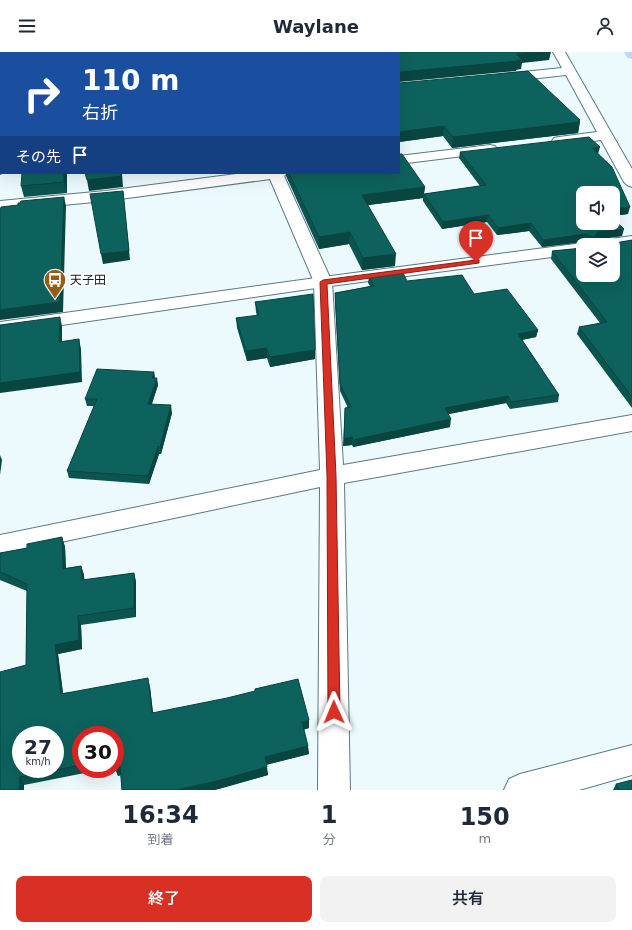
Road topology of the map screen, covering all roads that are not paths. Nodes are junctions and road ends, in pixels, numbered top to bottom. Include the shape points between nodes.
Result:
1 (559, 52) edge
2 (569, 71) junction
3 (494, 79) edge
4 (606, 135) junction
5 (545, 142) edge
6 (507, 147) edge
7 (400, 160) edge
8 (268, 174) edge
9 (276, 174) edge
10 (632, 182) edge
11 (0, 206) edge
12 (632, 241) edge
13 (620, 243) edge
14 (576, 249) edge
15 (323, 282) junction
16 (0, 328) edge
17 (632, 423) edge
18 (332, 476) junction
19 (0, 545) edge
20 (632, 760) edge
21 (334, 790) edge
22 (520, 790) edge

1 - 2 street
2 - 3 street
2 - 4 street
4 - 5 street
4 - 10 street
6 - 7 street
8 - 11 street via 37,204
9 - 15 street
12 - 13 street
14 - 15 street
15 - 16 street
15 - 18 street
17 - 18 street
18 - 19 street
18 - 21 street
20 - 22 street

